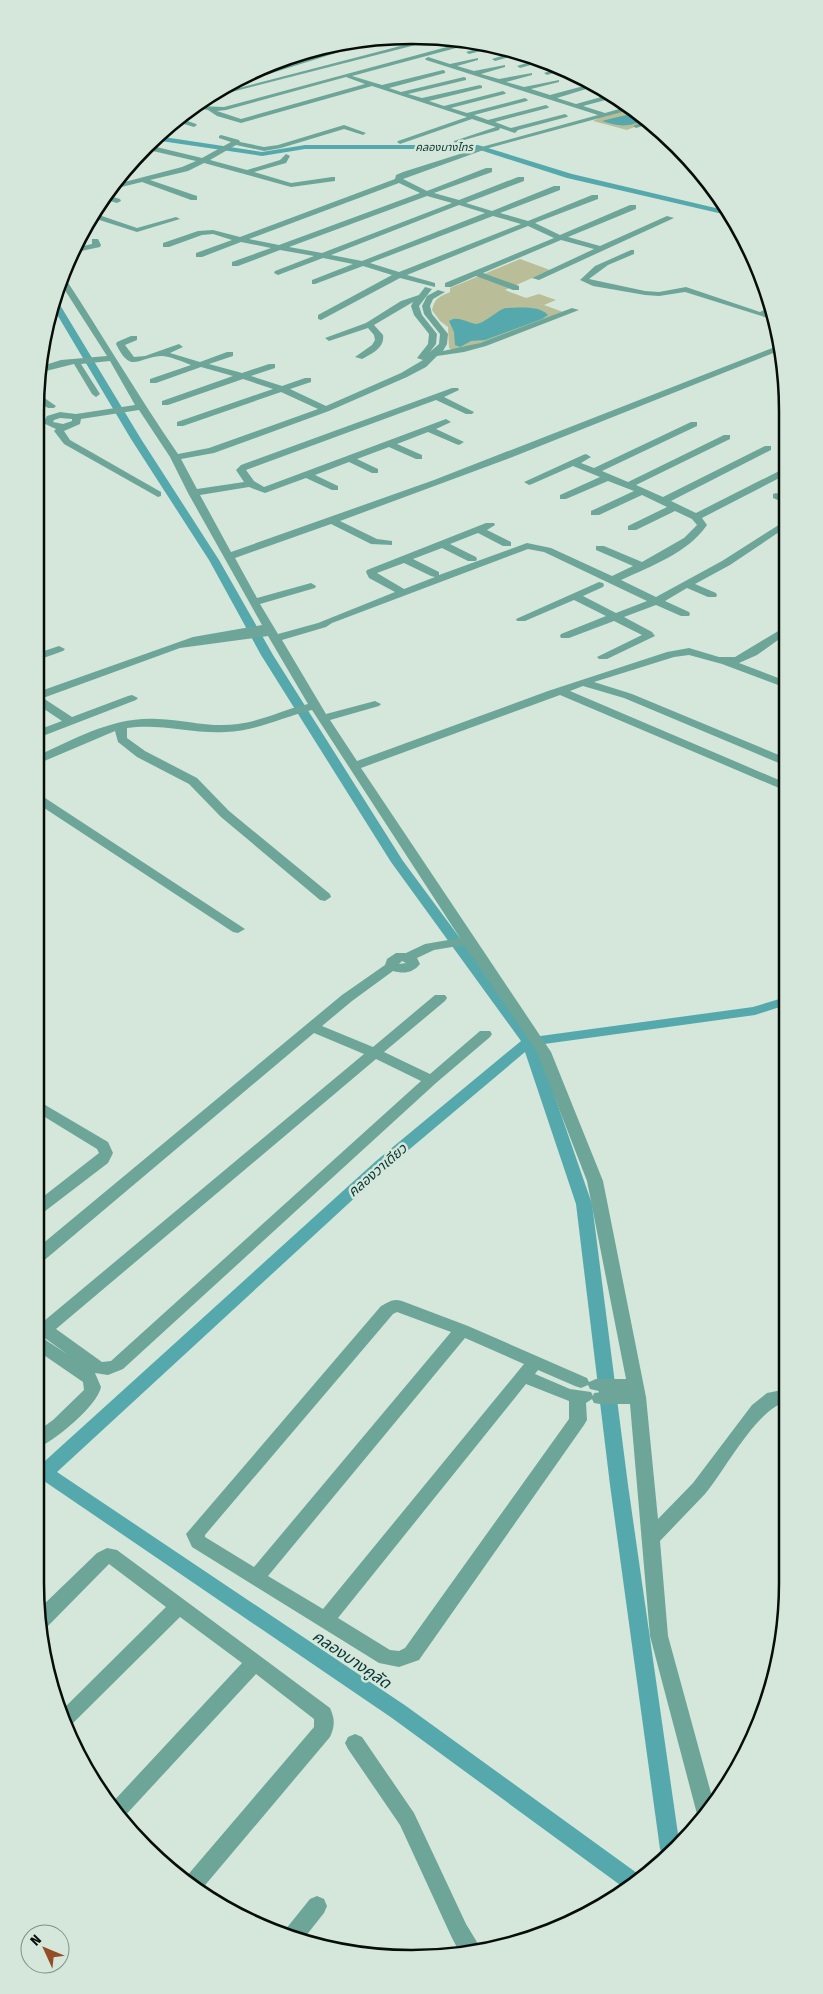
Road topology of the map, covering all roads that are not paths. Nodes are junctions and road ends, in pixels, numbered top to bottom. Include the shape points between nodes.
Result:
1 (416, 44) edge
2 (457, 47) edge
3 (477, 50) edge
4 (469, 52) dead end
5 (447, 53) dead end
6 (323, 55) edge
7 (507, 56) edge
8 (476, 59) dead end
9 (495, 59) dead end
10 (394, 63) junction
11 (531, 63) edge
12 (449, 66) junction
13 (503, 66) dead end
14 (520, 66) dead end
15 (283, 67) edge
16 (412, 67) dead end
17 (322, 69) junction
18 (370, 70) junction
19 (443, 72) dead end
20 (551, 72) edge
21 (547, 73) dead end
22 (386, 74) dead end
23 (474, 74) junction
24 (530, 74) dead end
25 (346, 76) junction
26 (464, 79) dead end
27 (499, 81) junction
28 (557, 81) dead end
29 (373, 84) junction
30 (383, 87) junction
31 (480, 87) dead end
32 (586, 88) edge
33 (524, 89) junction
34 (230, 92) edge
35 (503, 93) dead end
36 (402, 94) junction
37 (551, 97) junction
38 (604, 98) edge
39 (524, 100) dead end
40 (426, 103) junction
41 (577, 106) junction
42 (446, 107) junction
43 (546, 107) dead end
44 (203, 109) edge
45 (211, 110) junction
46 (620, 111) edge
47 (569, 114) dead end
48 (606, 115) junction
49 (468, 117) junction
50 (185, 122) edge
51 (488, 122) junction
52 (641, 124) edge
53 (194, 125) dead end
54 (636, 126) dead end
55 (497, 129) junction
56 (293, 132) dead end
57 (363, 133) dead end
58 (515, 133) junction
59 (324, 134) junction
60 (221, 137) dead end
61 (334, 137) dead end
62 (309, 139) junction
63 (400, 142) dead end
64 (456, 142) dead end
65 (234, 144) junction
66 (153, 149) edge
67 (286, 156) dead end
68 (204, 161) junction
69 (489, 170) dead end
70 (246, 173) junction
71 (332, 179) dead end
72 (521, 179) dead end
73 (399, 180) junction
74 (144, 181) junction
75 (122, 186) edge
76 (557, 188) dead end
77 (426, 193) junction
78 (595, 197) dead end
79 (194, 198) dead end
80 (112, 199) edge
81 (117, 201) dead end
82 (459, 203) junction
83 (633, 208) dead end
84 (492, 213) junction
85 (99, 218) edge
86 (670, 218) dead end
87 (176, 219) dead end
88 (527, 224) junction
89 (558, 237) junction
90 (95, 240) dead end
91 (242, 240) junction
92 (166, 245) dead end
93 (283, 247) junction
94 (82, 249) edge
95 (601, 249) junction
96 (631, 252) dead end
97 (199, 255) dead end
98 (324, 255) junction
99 (235, 264) dead end
100 (364, 264) junction
101 (278, 273) dead end
102 (474, 273) junction
103 (399, 275) junction
104 (536, 278) dead end
105 (315, 282) dead end
106 (66, 286) edge
107 (431, 286) junction
108 (444, 288) junction
109 (516, 288) dead end
110 (421, 297) junction
111 (575, 310) dead end
112 (766, 312) edge
113 (761, 315) junction
114 (767, 317) edge
115 (322, 318) dead end
116 (369, 325) junction
117 (134, 338) dead end
118 (329, 338) dead end
119 (179, 347) dead end
120 (774, 349) edge
121 (160, 353) junction
122 (431, 353) junction
123 (230, 354) dead end
124 (359, 357) dead end
125 (113, 358) junction
126 (83, 363) junction
127 (201, 365) junction
128 (272, 366) dead end
129 (46, 370) edge
130 (243, 376) junction
131 (308, 380) dead end
132 (153, 381) dead end
133 (282, 389) junction
134 (455, 390) dead end
135 (96, 394) dead end
136 (436, 398) junction
137 (44, 402) edge
138 (165, 403) dead end
139 (51, 406) dead end
140 (322, 407) junction
141 (137, 408) junction
142 (469, 412) dead end
143 (76, 417) junction
144 (446, 422) dead end
145 (48, 423) junction
146 (44, 424) edge
147 (180, 424) dead end
148 (694, 424) dead end
149 (63, 427) junction
150 (429, 429) junction
151 (727, 437) dead end
152 (459, 442) dead end
153 (390, 444) junction
154 (768, 448) dead end
155 (173, 454) junction
156 (419, 457) dead end
157 (586, 457) dead end
158 (350, 459) junction
159 (573, 463) junction
160 (375, 471) dead end
161 (595, 471) junction
162 (779, 474) edge
163 (308, 475) junction
164 (608, 477) junction
165 (250, 482) junction
166 (530, 482) dead end
167 (629, 485) junction
168 (335, 488) dead end
169 (192, 490) junction
170 (642, 491) junction
171 (158, 494) dead end
172 (562, 496) dead end
173 (663, 501) junction
174 (675, 507) junction
175 (595, 513) dead end
176 (696, 517) junction
177 (332, 521) junction
178 (490, 525) dead end
179 (632, 528) dead end
180 (779, 528) edge
181 (479, 530) junction
182 (388, 543) dead end
183 (442, 544) junction
184 (507, 544) dead end
185 (600, 548) dead end
186 (229, 556) junction
187 (405, 559) junction
188 (472, 559) dead end
189 (641, 566) junction
190 (435, 574) dead end
191 (612, 580) junction
192 (686, 584) junction
193 (599, 585) dead end
194 (311, 586) dead end
195 (403, 592) junction
196 (712, 595) dead end
197 (575, 596) junction
198 (656, 601) junction
199 (254, 602) junction
200 (685, 614) dead end
201 (618, 617) junction
202 (521, 620) dead end
203 (269, 631) junction
204 (779, 635) edge
205 (565, 636) dead end
206 (59, 649) dead end
207 (44, 655) edge
208 (603, 657) dead end
209 (724, 661) junction
210 (597, 678) junction
211 (779, 682) edge
212 (585, 683) junction
213 (561, 691) junction
214 (44, 695) edge
215 (628, 696) junction
216 (132, 698) dead end
217 (44, 704) edge
218 (375, 704) dead end
219 (311, 707) junction
220 (323, 718) junction
221 (70, 721) junction
222 (121, 726) junction
223 (44, 731) edge
224 (44, 757) edge
225 (779, 759) edge
226 (355, 766) junction
227 (779, 784) edge
228 (44, 803) edge
229 (326, 897) dead end
230 (238, 928) dead end
231 (468, 940) junction
232 (440, 998) dead end
233 (312, 1027) junction
234 (485, 1034) dead end
235 (374, 1053) junction
236 (431, 1080) junction
237 (44, 1110) edge
238 (44, 1204) edge
239 (44, 1251) edge
240 (44, 1326) edge
241 (462, 1330) junction
242 (44, 1335) edge
243 (44, 1336) edge
244 (529, 1370) junction
245 (631, 1391) junction
246 (588, 1392) junction
247 (779, 1397) edge
248 (44, 1436) edge
249 (650, 1539) junction
250 (257, 1576) junction
251 (178, 1607) junction
252 (46, 1615) edge
253 (325, 1620) junction
254 (255, 1662) junction
255 (69, 1716) edge
256 (355, 1743) dead end
257 (705, 1803) edge
258 (122, 1808) edge
259 (196, 1880) edge
260 (316, 1906) dead end
261 (296, 1932) edge
262 (468, 1946) edge

1 - 17 street
2 - 10 street
3 - 4 street
5 - 12 street via 427,58
6 - 15 street
7 - 9 street
8 - 12 street
10 - 16 street
10 - 18 street
11 - 14 street
12 - 23 street
13 - 23 street
17 - 25 street
17 - 34 street
18 - 22 street
18 - 25 street
19 - 30 street
20 - 21 street
23 - 27 street
24 - 27 street
25 - 29 street
25 - 45 street
26 - 36 street
27 - 33 street
28 - 33 street
29 - 30 street
29 - 45 street via 241,120
30 - 36 street
31 - 40 street
32 - 37 street
33 - 37 street
35 - 42 street
36 - 40 street
37 - 41 street
38 - 41 street
39 - 49 street
40 - 42 street
40 - 49 street
41 - 48 street
42 - 49 street
43 - 51 street
44 - 45 street
46 - 48 street
47 - 58 street
48 - 58 street
49 - 51 street
49 - 55 street
49 - 63 street
50 - 53 street
51 - 58 street
52 - 54 street
55 - 58 street
55 - 64 street
56 - 62 street
57 - 59 street via 344,127
58 - 73 street via 487,147 406,174
59 - 61 street
59 - 62 street
60 - 65 street via 237,141
62 - 65 street via 264,149
65 - 68 street
66 - 68 street
67 - 70 street via 283,161
68 - 70 street
68 - 74 street
69 - 77 street
70 - 71 street via 291,185
72 - 82 street
73 - 77 street
73 - 91 street
74 - 75 street
74 - 79 street
76 - 84 street
77 - 82 street
77 - 93 street
78 - 88 street
80 - 81 street
82 - 84 street
82 - 98 street
83 - 89 street
84 - 88 street
84 - 100 street
85 - 87 street via 137,230
86 - 95 street
88 - 89 street
88 - 103 street
89 - 95 street
89 - 102 street
90 - 94 street via 97,245
91 - 92 street via 209,232
91 - 93 street
91 - 97 street
93 - 98 street
93 - 99 street
95 - 104 street
96 - 113 street via 608,262 584,280 645,293 686,289
98 - 100 street
98 - 101 street
100 - 103 street
100 - 105 street
102 - 108 street
102 - 109 street
103 - 107 street
103 - 115 street
106 - 125 street
107 - 108 street
107 - 110 street
108 - 122 street via 430,298 426,306 428,314 444,334 443,344
110 - 116 street via 404,303
110 - 122 street via 416,306 418,315 433,334
111 - 122 street via 474,346 449,353
112 - 113 street
113 - 114 street
116 - 118 street
116 - 124 street via 378,332 378,344
117 - 121 street via 120,344 128,358 142,359
119 - 121 street
120 - 177 street via 610,416
121 - 127 street
122 - 140 street via 423,365 404,375
123 - 127 street
125 - 126 street
125 - 141 street
126 - 129 street
126 - 135 street
127 - 130 street
127 - 132 street
128 - 130 street
130 - 133 street
130 - 138 street
131 - 133 street
133 - 140 street
133 - 147 street
134 - 136 street
136 - 142 street
136 - 165 street via 244,467 241,470
137 - 139 street
140 - 155 street via 222,443 198,455
141 - 143 street
141 - 155 street
143 - 145 street via 54,416
143 - 149 street via 77,422
144 - 150 street
145 - 146 street
145 - 149 street
148 - 161 street
149 - 171 street via 59,432 67,442
150 - 152 street
150 - 153 street
151 - 167 street
153 - 156 street
153 - 158 street
154 - 173 street
155 - 169 street
157 - 159 street
158 - 160 street
158 - 163 street
159 - 161 street
159 - 166 street
161 - 164 street
162 - 176 street
163 - 165 street via 265,490
163 - 168 street
164 - 167 street
164 - 172 street
165 - 169 street
167 - 170 street
169 - 186 street
170 - 173 street
170 - 175 street
173 - 174 street
174 - 176 street
174 - 179 street
176 - 189 street via 702,525 696,534
177 - 182 street via 375,542
177 - 186 street
178 - 181 street
180 - 192 street via 726,563
181 - 183 street
181 - 184 street
183 - 187 street
183 - 188 street
185 - 189 street
186 - 199 street
187 - 190 street
187 - 195 street via 370,574
189 - 191 street
191 - 195 street via 547,550 527,546
191 - 198 street
192 - 196 street
192 - 198 street
193 - 197 street
194 - 199 street
195 - 203 street via 310,630
197 - 201 street
197 - 202 street
198 - 200 street
198 - 201 street
199 - 203 street
201 - 205 street
201 - 208 street via 650,636
203 - 214 street via 178,646
203 - 219 street
204 - 209 street via 745,657
206 - 207 street
209 - 210 street via 683,650
209 - 211 street
210 - 212 street
210 - 215 street
212 - 213 street
212 - 215 street
213 - 226 street
213 - 227 street
215 - 225 street
216 - 221 street
217 - 221 street
218 - 220 street
219 - 220 street
219 - 222 street via 225,729 157,722
220 - 226 street
221 - 223 street
222 - 224 street via 85,737
222 - 229 street via 122,740 141,754 193,781 225,814
226 - 231 street
228 - 230 street
231 - 233 street via 430,947 408,957 413,964 410,968 392,966
231 - 245 street via 544,1052 594,1181
232 - 235 street
233 - 235 street
233 - 239 street
234 - 236 street
235 - 236 street
235 - 240 street
236 - 242 street via 117,1365 108,1370 98,1368
237 - 238 street via 103,1146 106,1153 103,1159
241 - 244 street
241 - 250 street
241 - 250 street via 396,1305 387,1310 200,1526 195,1534 198,1542
243 - 248 street via 91,1379 93,1387 92,1393
244 - 246 street
244 - 253 street
245 - 246 street
245 - 249 street
246 - 253 street via 578,1420 412,1654 399,1660 386,1657
247 - 249 street via 772,1398 758,1410 699,1488
249 - 257 street via 659,1636
250 - 253 street
251 - 252 street via 107,1555
251 - 254 street
251 - 255 street
254 - 258 street
254 - 259 street via 323,1714 323,1731
256 - 262 street via 407,1819
260 - 261 street

